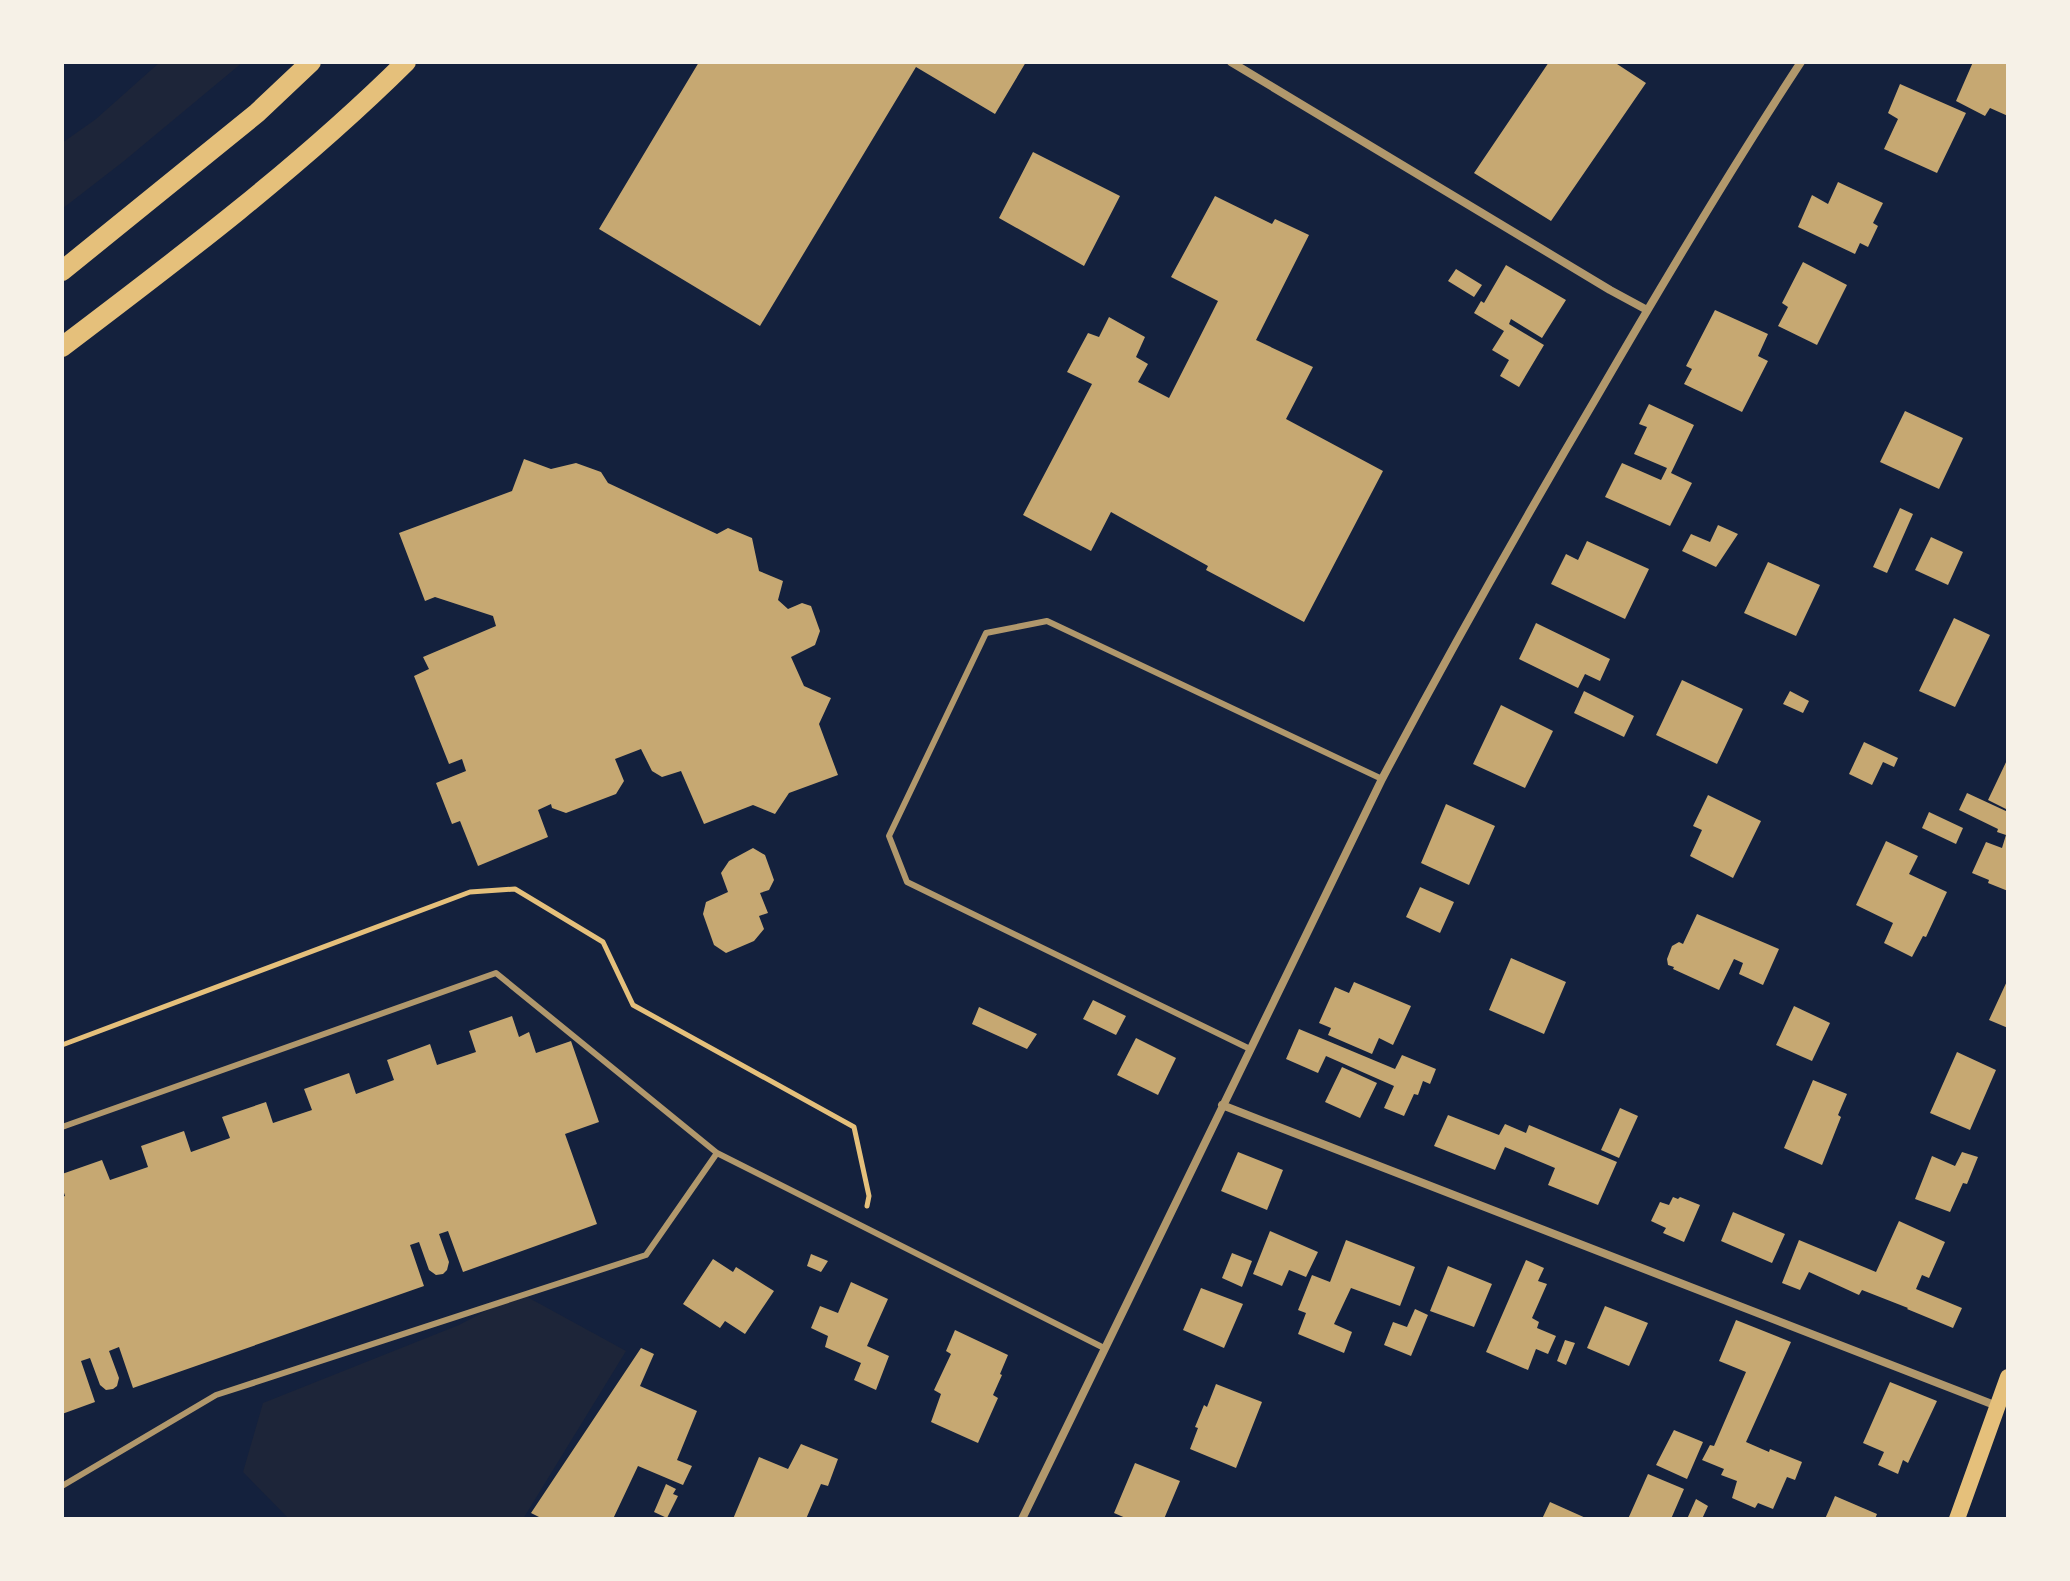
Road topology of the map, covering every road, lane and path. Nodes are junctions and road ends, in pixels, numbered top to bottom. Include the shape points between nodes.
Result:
1 (311, 62) edge
2 (406, 62) edge
3 (1231, 62) edge
4 (1801, 62) edge
5 (62, 271) edge
6 (1647, 310) junction
7 (62, 347) edge
8 (1382, 779) junction
9 (1250, 1049) junction
10 (1222, 1105) junction
11 (62, 1127) edge
12 (717, 1153) junction
13 (1104, 1348) junction
14 (2008, 1377) edge
15 (1997, 1406) junction
16 (62, 1486) edge
17 (1022, 1519) edge
18 (1957, 1519) edge

1 - 5 main road via 257,113
2 - 7 main road via 192,249
3 - 6 street
4 - 6 street
6 - 8 street
8 - 9 street
8 - 9 lane via 1047,621 986,633 889,836 907,882
9 - 10 street
10 - 13 street
10 - 15 street
11 - 12 lane via 496,973
12 - 13 lane
12 - 16 lane via 646,1255 216,1395
13 - 17 street
14 - 15 main road
15 - 18 main road

